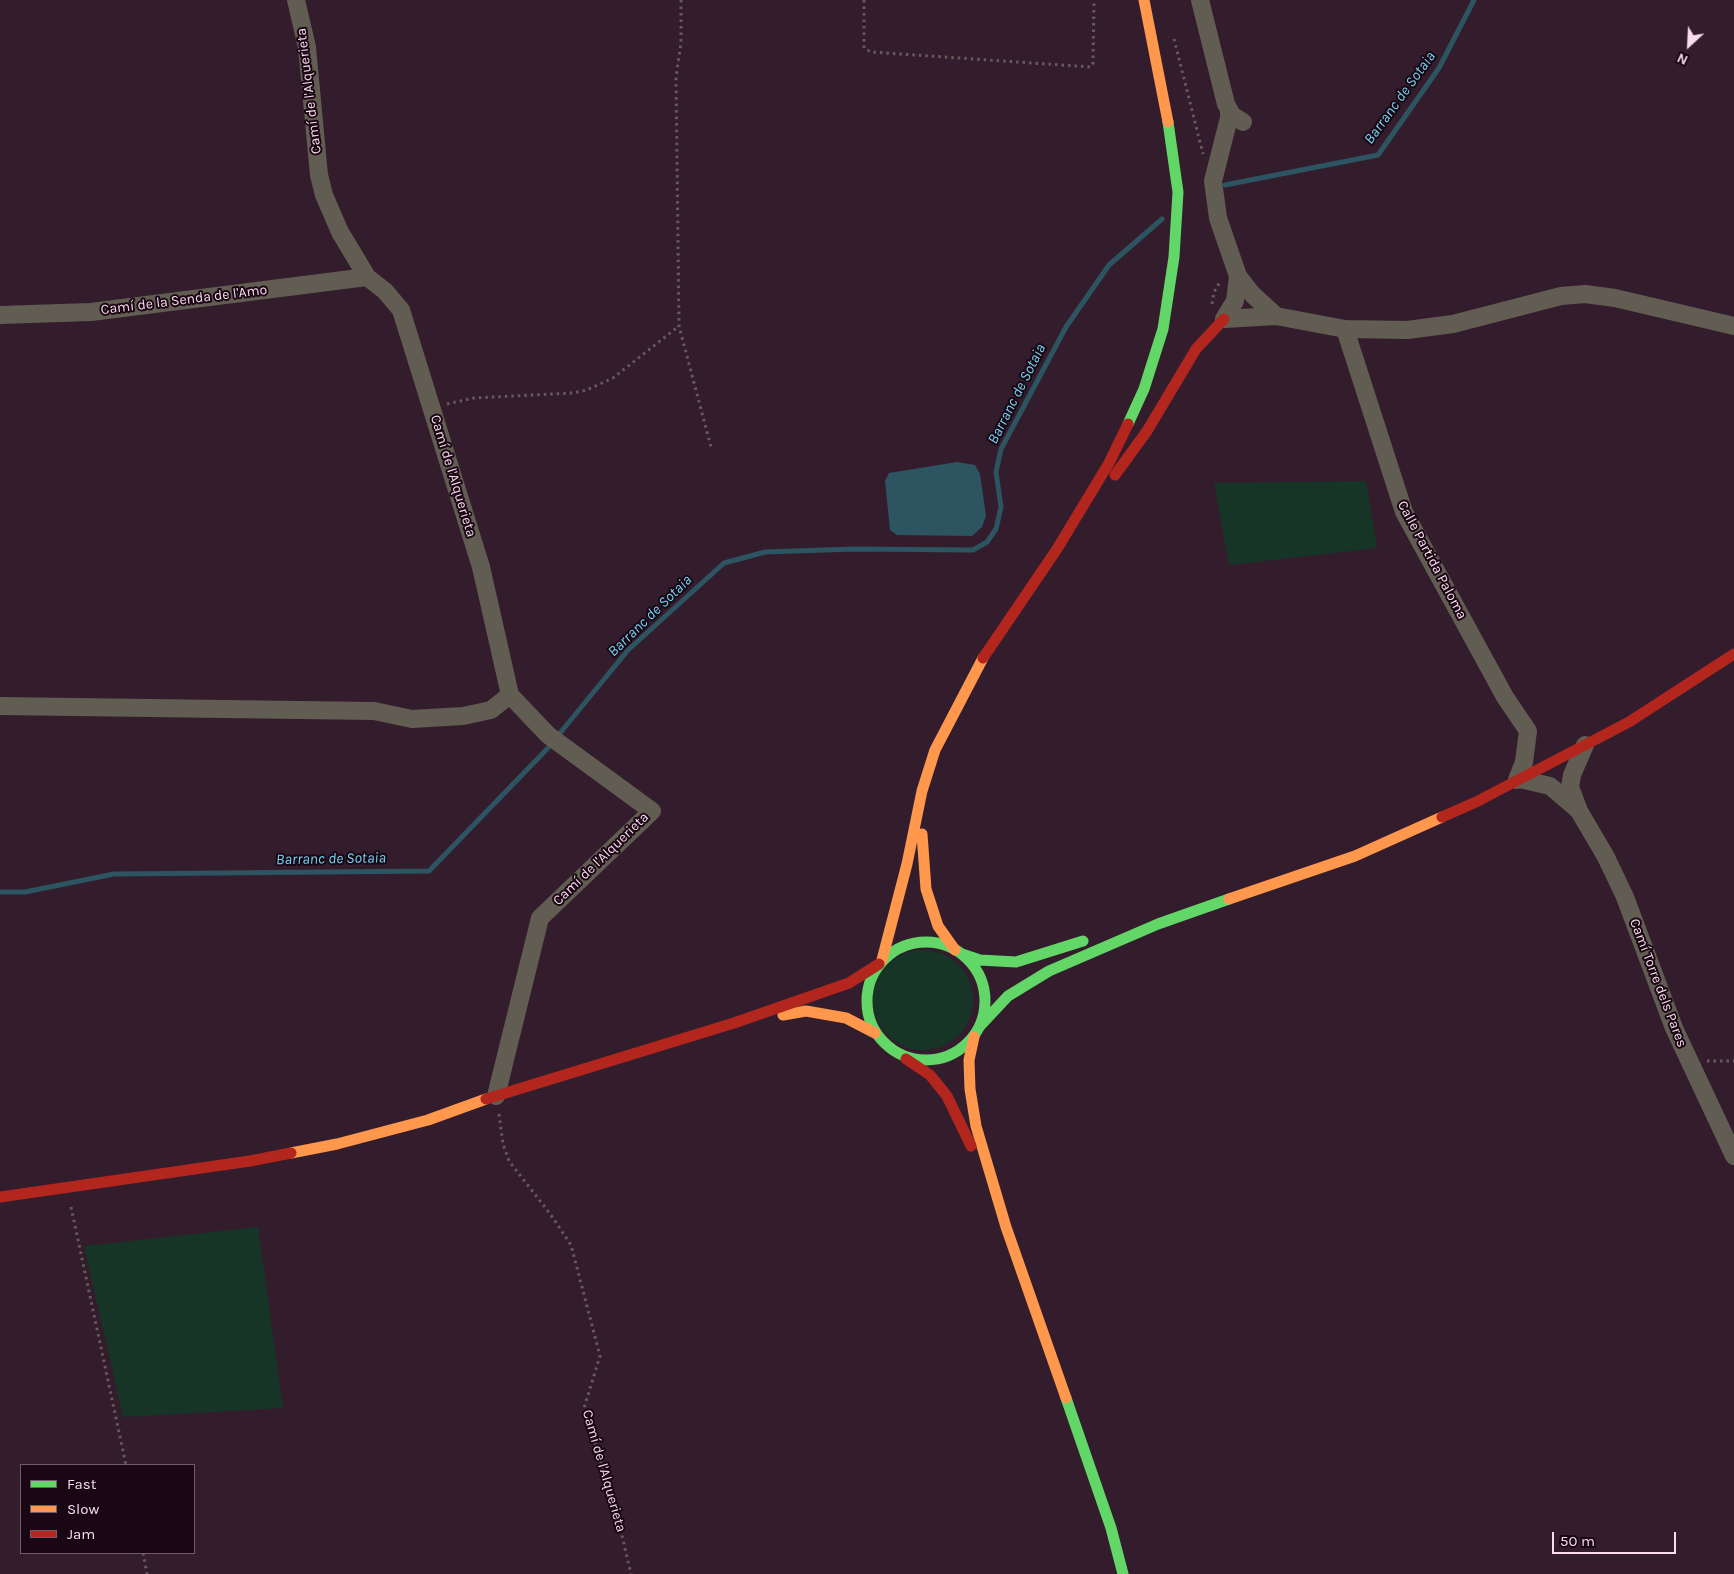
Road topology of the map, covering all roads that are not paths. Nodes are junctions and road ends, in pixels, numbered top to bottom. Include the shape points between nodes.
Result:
1 (296, 0) edge
2 (1144, 0) edge
3 (1200, 0) edge
4 (367, 277) junction
5 (1230, 277) junction
6 (0, 314) edge
7 (1276, 316) junction
8 (1224, 319) junction
9 (1734, 326) edge
10 (1345, 329) junction
11 (1082, 508) junction
12 (1734, 654) edge
13 (510, 695) junction
14 (0, 706) edge
15 (1585, 745) junction
16 (1519, 779) junction
17 (922, 791) junction
18 (1579, 811) junction
19 (1158, 924) junction
20 (959, 952) junction
21 (881, 962) junction
22 (734, 1023) junction
23 (979, 1026) junction
24 (875, 1033) junction
25 (974, 1037) junction
26 (900, 1054) junction
27 (496, 1096) junction
28 (1734, 1156) edge
29 (0, 1197) edge
30 (1006, 1227) junction
31 (1123, 1574) edge

1 - 4 street, Camí de l'Alquerieta via 306,47 319,175 340,232
2 - 11 main road via 1164,95 1178,192 1173,267 1163,329 1144,389 1121,439
3 - 5 street via 1236,116 1230,118 1213,181
4 - 6 street, Camí de la Senda de l'Amo via 91,312
4 - 13 street, Camí de l'Alquerieta via 401,310 481,568
5 - 7 street
5 - 8 street via 1236,301
7 - 8 street
7 - 10 street
8 - 11 main road via 1196,349 1134,451 1104,488
9 - 10 street via 1615,298 1572,294 1431,328
10 - 16 street, Calle Partida Paloma via 1404,512 1505,697 1528,731
11 - 17 main road via 983,659 952,713 935,750
12 - 15 main road via 1629,722
13 - 14 street via 491,710 463,716 412,719 374,711
13 - 27 street, Camí de l'Alquerieta via 548,735 652,811 540,918
15 - 16 main road
15 - 18 street, Camí Torre dels Pares via 1570,787
16 - 18 street, Camí Torre dels Pares via 1550,786
16 - 19 main road via 1476,802 1355,856
17 - 20 main road via 922,854 926,889 938,926
17 - 21 main road
18 - 28 street, Camí Torre dels Pares via 1625,897 1674,1028
19 - 20 main road via 1095,938 1016,962 980,960
19 - 23 main road via 1026,984 1008,996
20 - 21 main road via 946,945 922,941 900,947
20 - 23 main road via 978,971 986,997
21 - 22 main road via 849,983
21 - 24 main road via 869,983 867,1009
22 - 24 main road via 806,1012 846,1018
22 - 27 main road
23 - 25 main road
24 - 26 main road
25 - 26 main road via 965,1047 942,1059 921,1061
25 - 30 main road via 969,1060 976,1126
26 - 30 main road via 930,1075 947,1096 963,1125
27 - 29 main road via 428,1120 337,1144 250,1161
30 - 31 main road via 1111,1528

